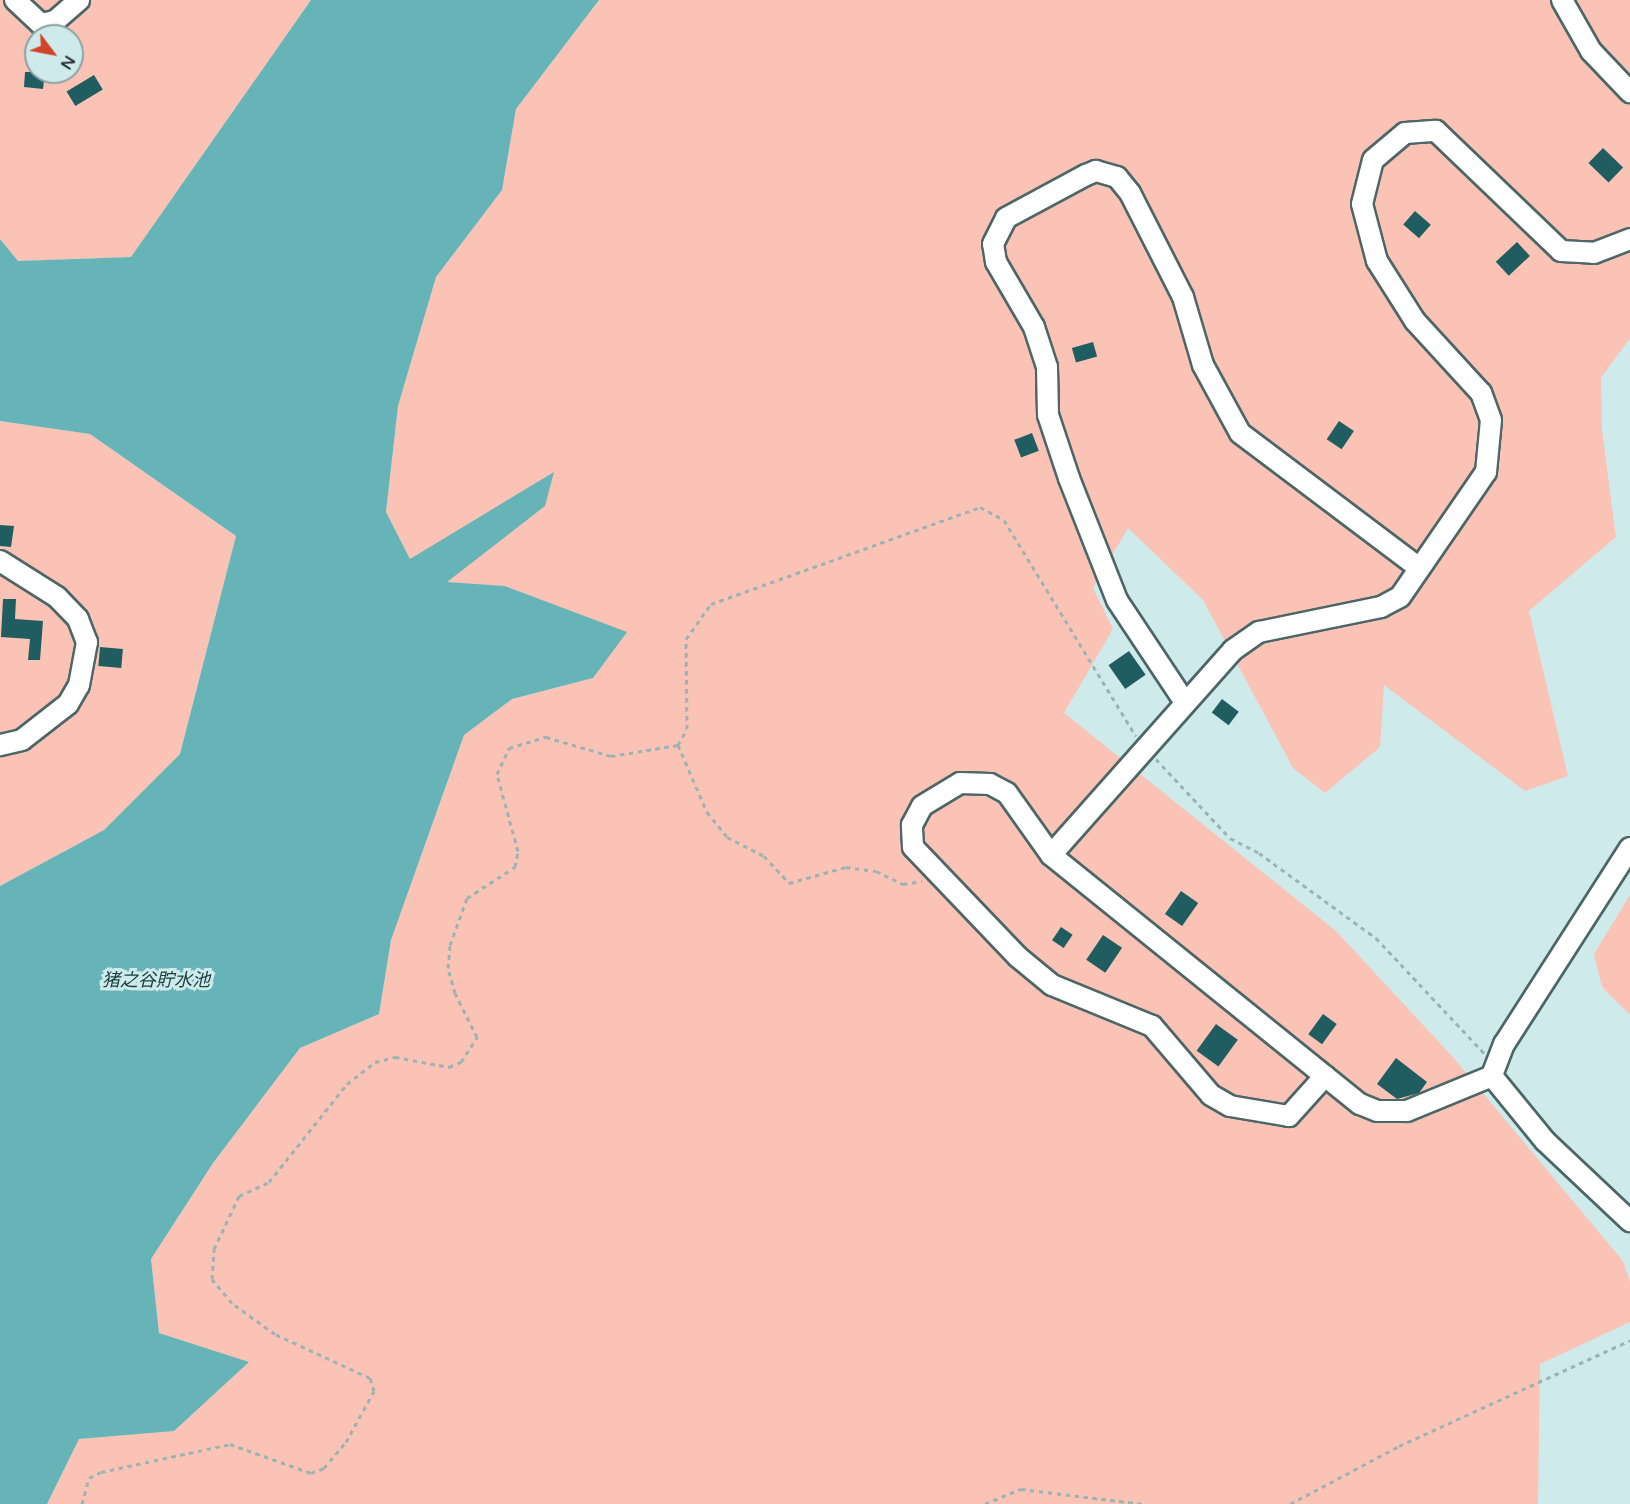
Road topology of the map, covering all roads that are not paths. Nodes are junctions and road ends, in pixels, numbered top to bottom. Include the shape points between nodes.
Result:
1 (15, 0) edge
2 (79, 0) edge
3 (1562, 0) edge
4 (1630, 92) edge
5 (1630, 239) edge
6 (0, 561) edge
7 (1419, 568) junction
8 (1184, 701) junction
9 (0, 745) edge
10 (1630, 848) edge
11 (1051, 855) junction
12 (1493, 1069) junction
13 (1325, 1076) junction
14 (1630, 1221) edge

1 - 2 street via 40,24 55,21
3 - 4 street via 1590,51
5 - 7 street via 1594,253 1561,251 1436,131 1405,133 1372,160 1362,204 1377,261 1415,321 1481,393 1491,420 1486,472
6 - 9 street via 57,597 78,619 87,642 79,685 68,704 22,740
7 - 8 street via 1400,597 1382,607 1259,632 1233,651
7 - 8 street via 1240,433 1203,365 1183,297 1130,193 1117,177 1096,171 1006,218 993,244 996,262 1034,327 1047,367 1048,415 1069,478 1117,600
8 - 11 street
10 - 12 street
11 - 13 street
11 - 13 street via 1007,793 990,784 960,783 936,793 912,825 913,847 1034,972 1052,985 1140,1018 1211,1095 1230,1106 1290,1116
12 - 13 street via 1434,1104 1377,1111
12 - 14 street via 1545,1141

